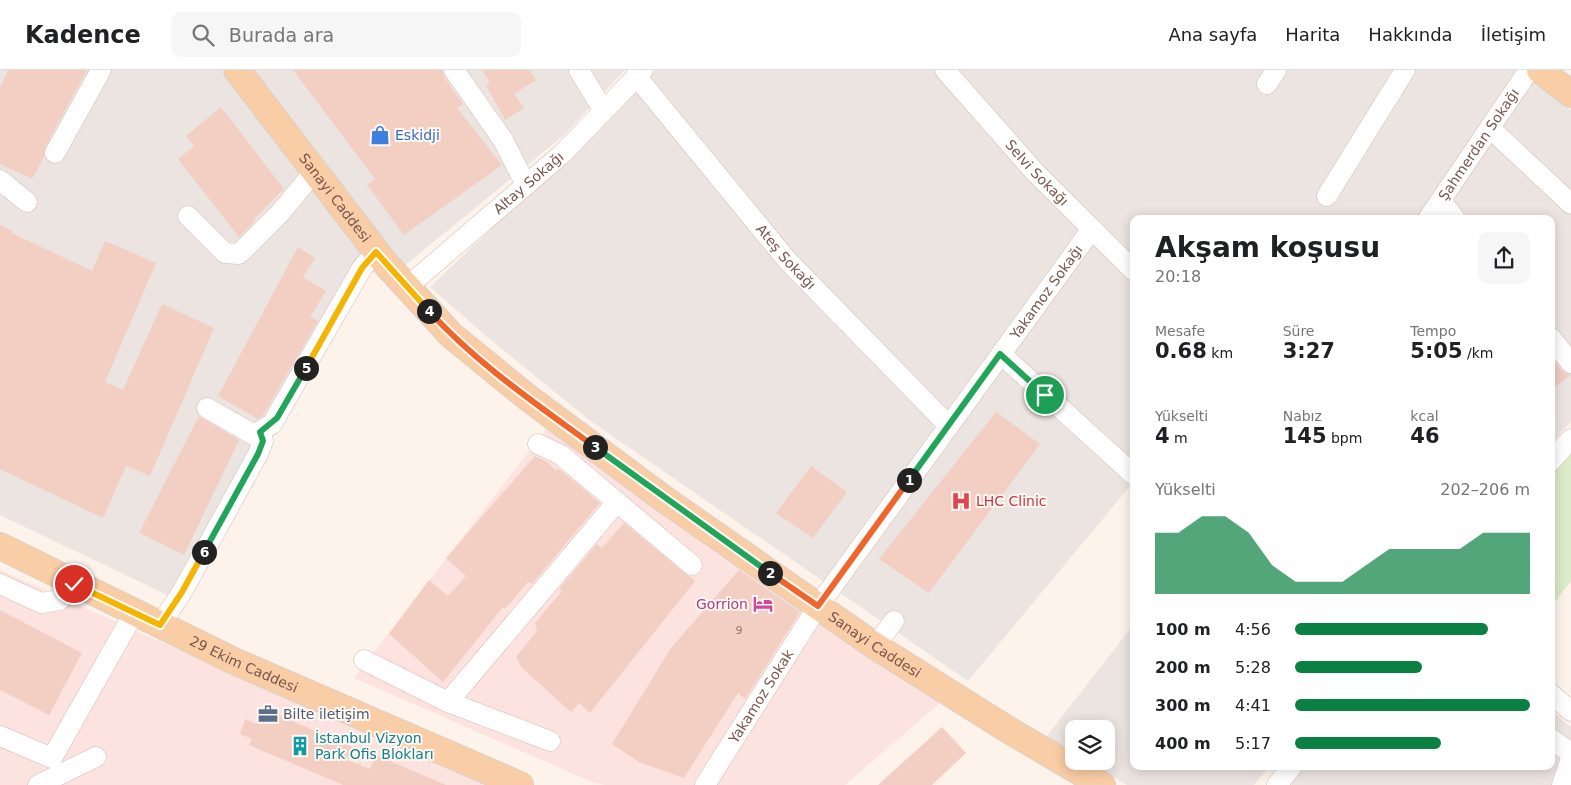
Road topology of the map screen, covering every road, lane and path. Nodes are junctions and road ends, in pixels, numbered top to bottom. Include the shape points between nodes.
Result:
1 (101, 70) edge
2 (237, 70) edge
3 (454, 70) edge
4 (579, 70) edge
5 (945, 70) edge
6 (1405, 70) edge
7 (1529, 70) edge
8 (1540, 70) edge
9 (639, 73) edge
10 (1571, 94) edge
11 (603, 110) junction
12 (1490, 128) junction
13 (55, 153) dead end
14 (314, 172) junction
15 (0, 180) edge
16 (526, 185) junction
17 (1328, 196) dead end
18 (1441, 200) junction
19 (27, 202) dead end
20 (1571, 204) edge
21 (1431, 215) edge
22 (1452, 215) edge
23 (188, 216) dead end
24 (1092, 229) junction
25 (376, 252) junction
26 (1130, 267) edge
27 (407, 287) junction
28 (1555, 343) edge
29 (1000, 354) junction
30 (1571, 363) edge
31 (207, 408) dead end
32 (949, 426) junction
33 (260, 432) junction
34 (1571, 439) edge
35 (538, 444) dead end
36 (1555, 456) edge
37 (1130, 471) edge
38 (645, 484) junction
39 (620, 505) junction
40 (0, 546) edge
41 (692, 565) dead end
42 (0, 584) edge
43 (74, 584) junction
44 (818, 606) junction
45 (134, 612) junction
46 (894, 621) dead end
47 (160, 625) junction
48 (875, 646) junction
49 (364, 660) dead end
50 (1555, 697) edge
51 (448, 702) junction
52 (1571, 711) edge
53 (0, 736) edge
54 (550, 741) dead end
55 (1555, 742) edge
56 (1571, 753) edge
57 (96, 757) dead end
58 (1571, 758) edge
59 (1289, 770) edge
60 (38, 785) edge
61 (520, 785) edge
62 (705, 785) edge
63 (1102, 785) edge
64 (1277, 785) edge
65 (1562, 785) edge

1 - 13 street
2 - 14 main road, Sanayi Caddesi
3 - 16 street via 503,140
4 - 11 street
5 - 24 street, Selvi Sokağı via 1033,170
6 - 17 street
7 - 12 street, Şahmerdan Sokağı
8 - 10 main road
9 - 11 street, Altay Sokağı
9 - 32 street, Ateş Sokağı via 787,260
11 - 16 street, Altay Sokağı via 562,154
12 - 18 street, Şahmerdan Sokağı
12 - 20 street
14 - 23 street via 280,213 239,254 225,253
14 - 25 main road, Sanayi Caddesi
15 - 19 street
16 - 27 street, Altay Sokağı
18 - 21 street, Şahmerdan Sokağı
18 - 22 street
24 - 26 street, Selvi Sokağı
24 - 29 street, Yakamoz Sokağı
25 - 27 main road, Sanayi Caddesi
25 - 33 street via 362,268 277,418
27 - 38 main road, Sanayi Caddesi via 451,335 527,398
28 - 30 street
29 - 32 street, Yakamoz Sokağı
29 - 37 street
31 - 33 street via 254,435
32 - 44 street, Yakamoz Sokağı
33 - 47 street via 263,441 258,454 182,592
34 - 36 street
35 - 39 street via 560,455
38 - 39 street
38 - 44 main road, Sanayi Caddesi
39 - 41 street
39 - 51 street
40 - 43 main road, 29 Ekim Caddesi
42 - 43 street via 41,603 60,600
43 - 45 main road, 29 Ekim Caddesi
44 - 48 main road, Sanayi Caddesi
44 - 62 street, Yakamoz Sokak
45 - 47 main road, 29 Ekim Caddesi
45 - 53 street via 52,758
46 - 48 street
47 - 61 main road, 29 Ekim Caddesi via 251,669
48 - 63 main road, Sanayi Caddesi via 1007,730
49 - 51 street
50 - 52 street
51 - 54 street
55 - 56 street
57 - 60 street
58 - 65 street
59 - 64 street

